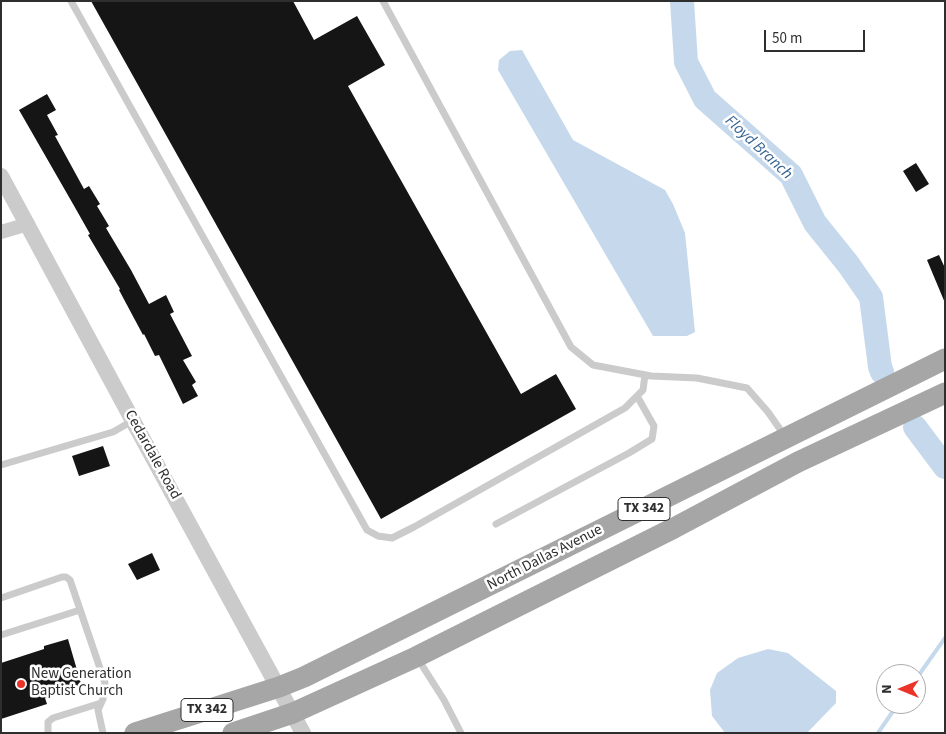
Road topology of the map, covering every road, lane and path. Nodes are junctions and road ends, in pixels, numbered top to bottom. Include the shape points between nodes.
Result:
1 (70, 1) edge
2 (383, 1) edge
3 (1, 176) edge
4 (28, 224) junction
5 (1, 232) edge
6 (945, 359) edge
7 (645, 375) junction
8 (945, 393) edge
9 (637, 396) junction
10 (133, 421) junction
11 (786, 438) junction
12 (798, 462) junction
13 (1, 465) edge
14 (496, 524) dead end
15 (1, 598) edge
16 (80, 610) junction
17 (1, 635) edge
18 (416, 657) junction
19 (279, 687) junction
20 (101, 703) junction
21 (293, 713) junction
22 (48, 733) edge
23 (103, 733) edge
24 (135, 733) edge
25 (234, 733) edge
26 (304, 733) edge
27 (461, 733) edge

1 - 9 lane via 367,530 392,538 625,408
2 - 7 lane via 572,347 593,365
3 - 4 street, Cedardale Road
4 - 5 street
4 - 10 street, Cedardale Road
6 - 11 main road, North Dallas Avenue / TX 342
7 - 9 lane via 643,390
7 - 11 lane via 697,378 747,388
8 - 12 main road, North Dallas Avenue / TX 342
9 - 14 lane via 654,426 652,440
10 - 13 lane via 113,432
10 - 19 street, Cedardale Road
11 - 12 main road
11 - 19 main road, North Dallas Avenue / TX 342 via 371,645
12 - 18 main road, North Dallas Avenue / TX 342
15 - 16 lane via 62,576 70,580
16 - 17 lane
16 - 20 lane via 105,683
18 - 21 main road, North Dallas Avenue / TX 342
18 - 27 lane
19 - 21 street, Cedardale Road
19 - 24 main road, TX 342
20 - 22 lane via 53,718 48,722
20 - 23 lane via 98,710
21 - 25 main road, TX 342
21 - 26 street, Cedardale Road

